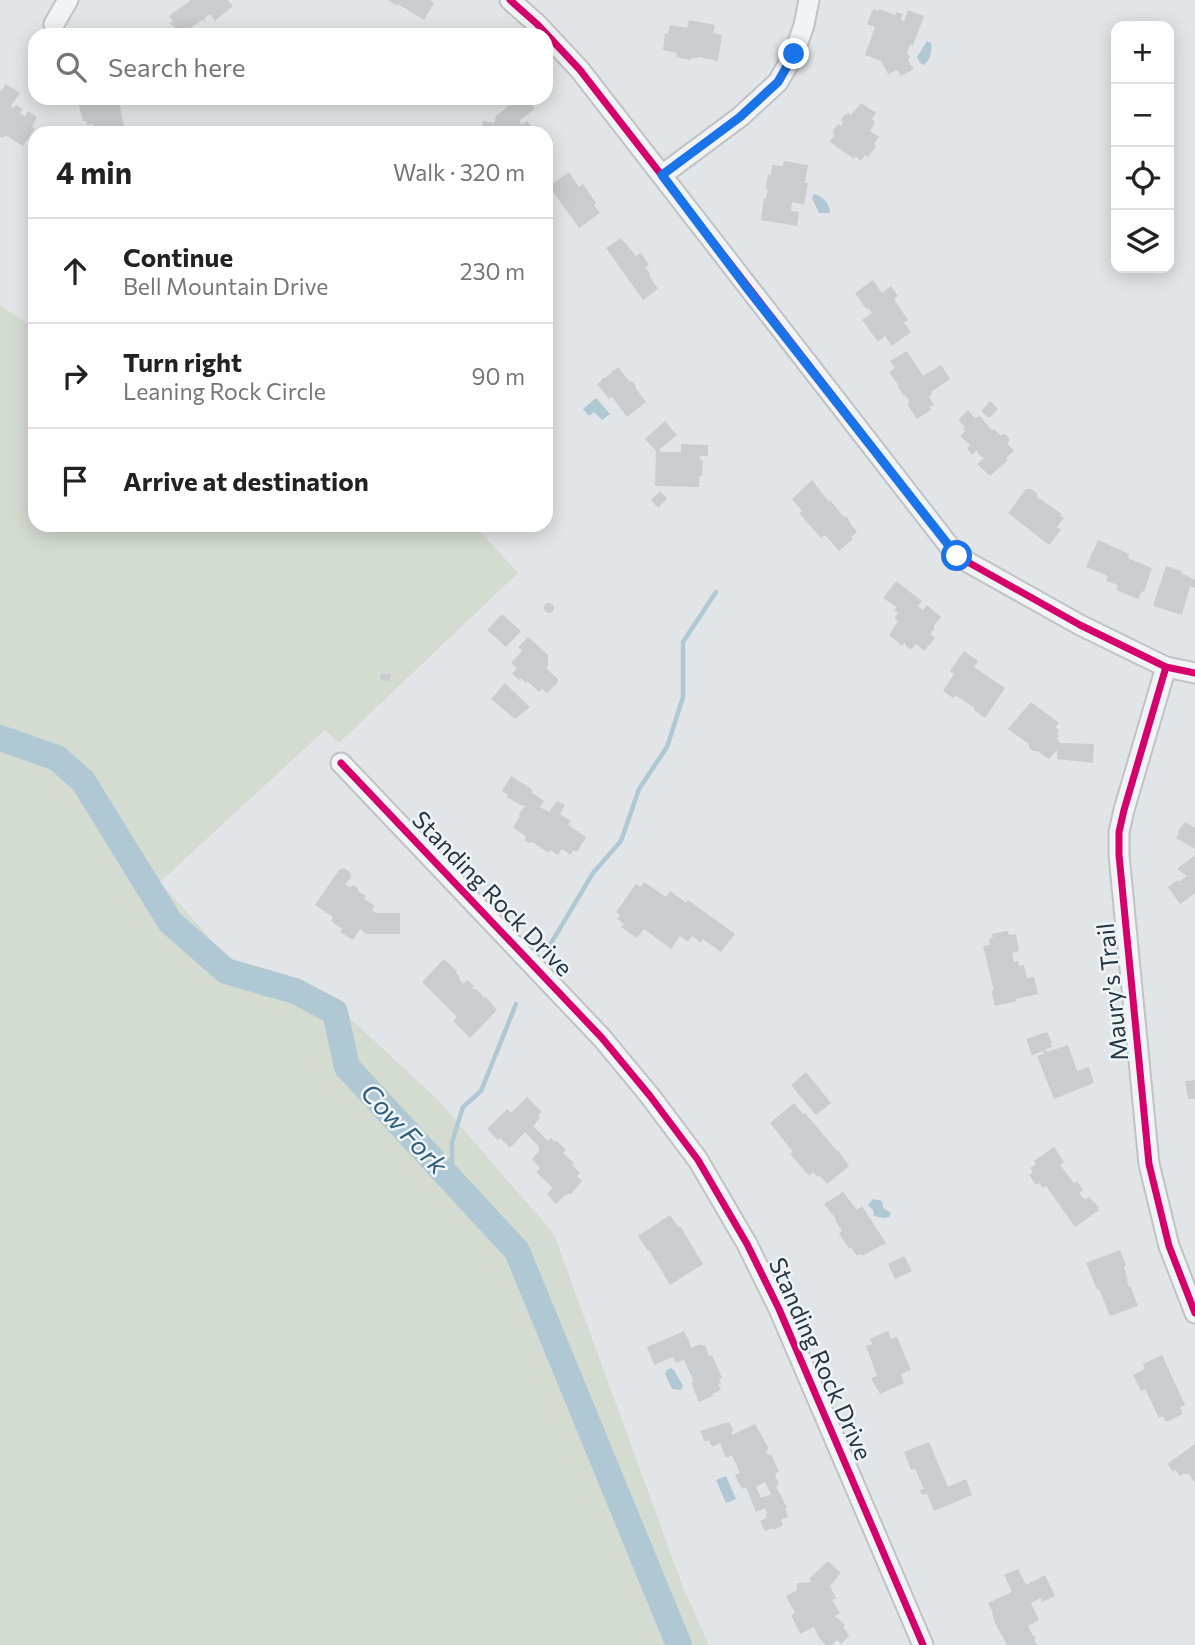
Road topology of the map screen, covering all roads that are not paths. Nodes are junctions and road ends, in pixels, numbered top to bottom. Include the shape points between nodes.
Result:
1 (68, 0) edge
2 (510, 0) edge
3 (808, 0) edge
4 (54, 24) dead end
5 (541, 28) edge
6 (553, 42) edge
7 (662, 175) junction
8 (1166, 667) junction
9 (1195, 673) edge
10 (341, 763) dead end
11 (1195, 1313) edge
12 (923, 1645) edge

1 - 4 street
2 - 5 street
3 - 7 street via 794,54 778,82 740,117
6 - 7 street
7 - 8 street via 957,556
8 - 9 street
8 - 11 street, Maury's Trail via 1124,810 1119,855 1149,1164 1169,1246
10 - 12 street, Standing Rock Drive via 601,1038 698,1160 779,1309

